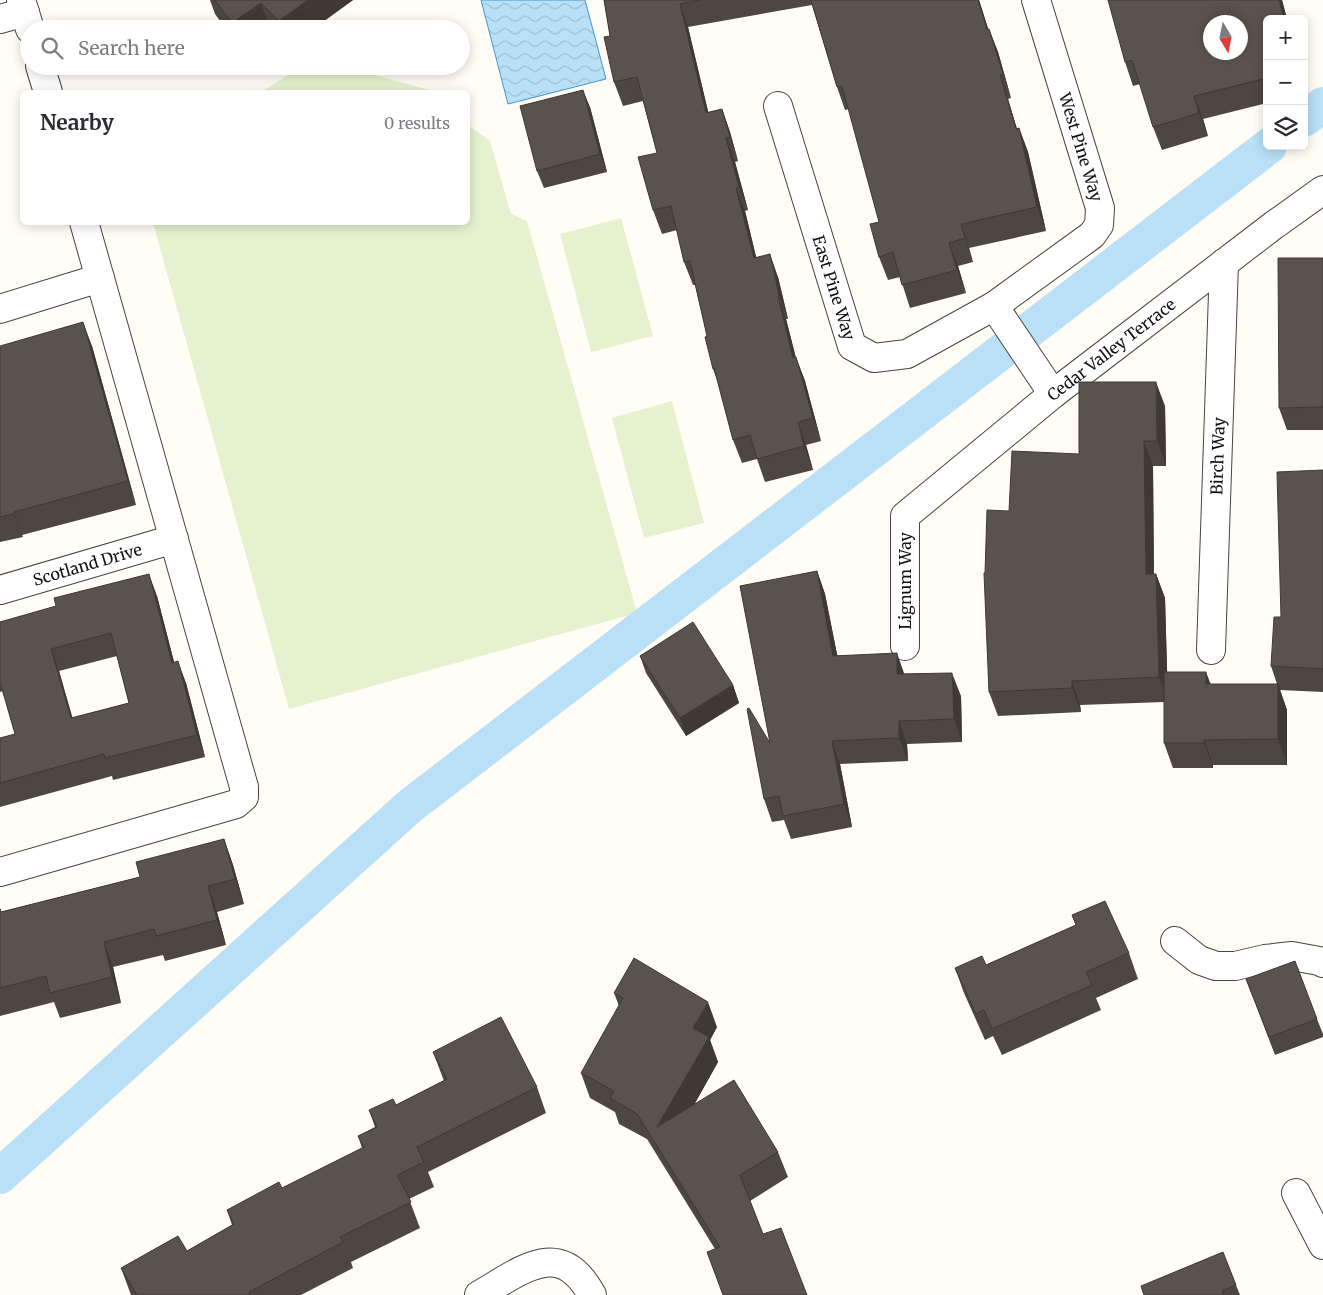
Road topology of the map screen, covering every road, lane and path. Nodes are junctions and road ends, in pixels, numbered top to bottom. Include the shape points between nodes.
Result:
1 (1036, 0) edge
2 (43, 75) edge
3 (47, 90) edge
4 (778, 106) dead end
5 (1323, 190) edge
6 (85, 225) edge
7 (1224, 263) junction
8 (100, 278) junction
9 (994, 306) junction
10 (0, 309) edge
11 (1053, 394) junction
12 (904, 516) joint
13 (174, 539) junction
14 (0, 590) edge
15 (905, 646) dead end
16 (1211, 650) dead end
17 (0, 872) edge
18 (1175, 941) dead end
19 (1323, 963) edge
20 (1296, 1192) dead end
21 (1323, 1245) edge
22 (479, 1295) edge
23 (592, 1295) edge

1 - 9 street, West Pine Way via 1100,208 1099,225 1092,235
2 - 3 street
4 - 9 street, East Pine Way via 852,346 874,358 907,354
5 - 7 street, Cedar Valley Terrace
6 - 8 street
7 - 11 street, Cedar Valley Terrace
7 - 16 street, Birch Way
8 - 10 street
8 - 13 street
9 - 11 street
11 - 12 street, Cedar Valley Terrace
12 - 15 street, Lignum Way
13 - 14 street, Scotland Drive
13 - 17 street via 244,787 244,797 236,804
18 - 19 street via 1200,960 1216,966 1292,956
20 - 21 street
22 - 23 street via 534,1264 549,1262 576,1272

